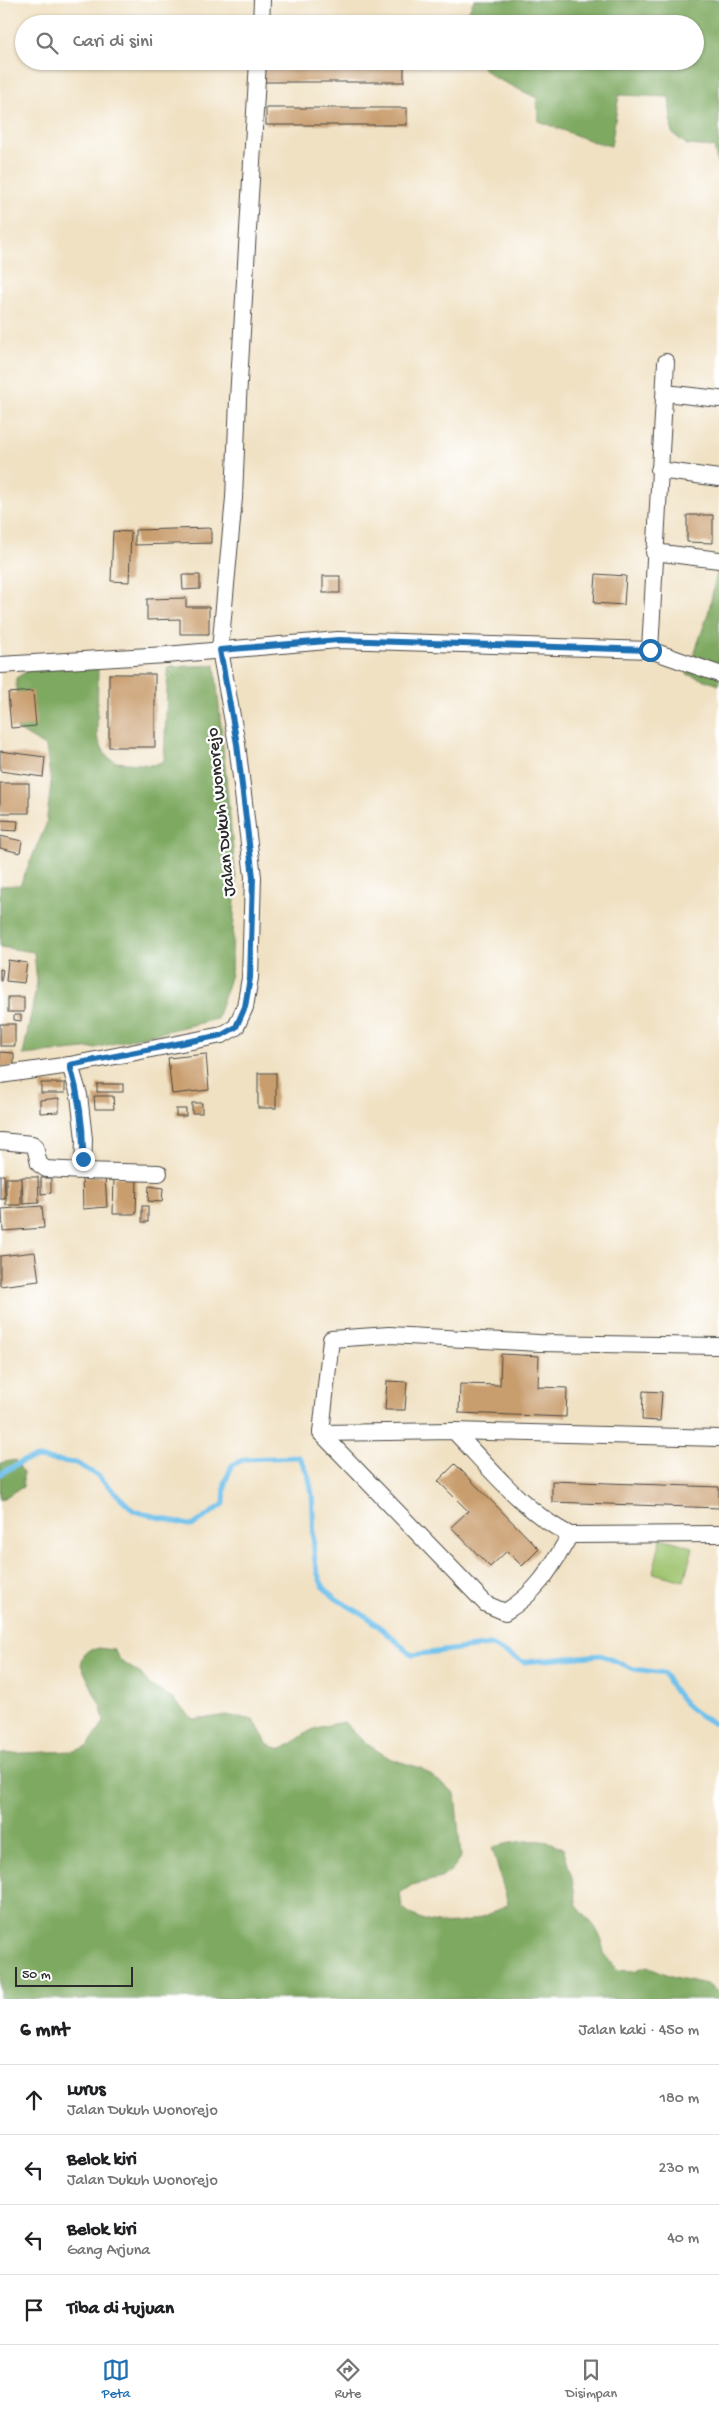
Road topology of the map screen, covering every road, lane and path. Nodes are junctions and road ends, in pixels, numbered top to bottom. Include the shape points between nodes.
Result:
1 (262, 0) edge
2 (261, 15) edge
3 (257, 70) edge
4 (666, 362) dead end
5 (665, 393) junction
6 (719, 399) edge
7 (659, 470) junction
8 (719, 478) edge
9 (654, 552) junction
10 (719, 560) edge
11 (220, 650) junction
12 (650, 650) junction
13 (0, 665) edge
14 (719, 674) edge
15 (70, 1065) junction
16 (0, 1075) edge
17 (0, 1141) edge
18 (83, 1171) junction
19 (159, 1173) dead end
20 (719, 1346) edge
21 (454, 1431) junction
22 (321, 1433) junction
23 (719, 1438) edge
24 (719, 1534) edge
25 (570, 1535) junction

1 - 2 street
3 - 11 street, Jalan Dukuh Wonorejo via 234,498
4 - 5 street
5 - 6 street
5 - 7 street
7 - 8 street
7 - 9 street
9 - 10 street
9 - 12 street
11 - 12 street via 338,640
11 - 13 street
11 - 15 street, Jalan Dukuh Wonorejo via 237,744 253,877 250,978 245,1007 236,1027 222,1035
12 - 14 street
15 - 16 street, Jalan Dukuh Wonorejo
15 - 18 street via 79,1095 84,1139
17 - 18 street via 32,1144 39,1164 46,1169
18 - 19 street
20 - 22 street via 389,1335 331,1339
21 - 22 street
21 - 23 street
21 - 25 street via 521,1500 548,1524
22 - 25 street via 486,1604 505,1612 520,1603 546,1578
24 - 25 street

